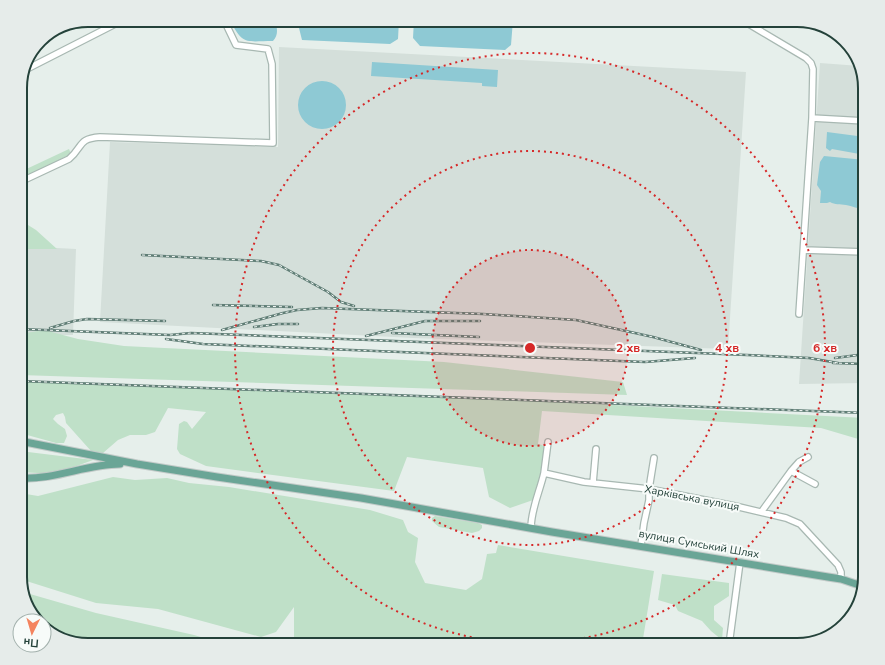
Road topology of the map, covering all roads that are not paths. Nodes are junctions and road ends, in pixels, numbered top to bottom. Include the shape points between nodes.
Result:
1 (110, 27) edge
2 (227, 27) edge
3 (754, 27) edge
4 (30, 68) edge
5 (812, 118) junction
6 (858, 121) edge
7 (27, 179) edge
8 (804, 250) junction
9 (858, 252) edge
10 (800, 314) dead end
11 (27, 442) edge
12 (548, 442) dead end
13 (596, 449) dead end
14 (808, 457) dead end
15 (654, 458) dead end
16 (137, 464) junction
17 (791, 471) junction
18 (544, 473) junction
19 (27, 478) edge
20 (592, 483) junction
21 (815, 484) dead end
22 (649, 489) junction
23 (762, 511) junction
24 (531, 528) junction
25 (641, 545) junction
26 (740, 562) junction
27 (841, 579) junction
28 (857, 584) edge
29 (730, 638) edge

1 - 4 street
2 - 7 street via 236,45 268,49 272,64 273,143 88,138 69,159
3 - 5 street via 811,63
5 - 6 street
5 - 8 street
8 - 9 street
8 - 10 street
11 - 16 main road
12 - 18 street
13 - 20 street
14 - 17 street
15 - 22 street
16 - 19 main road via 99,465 49,477
16 - 24 main road, вулиця Сумський Шлях
17 - 21 street
17 - 23 street
18 - 20 street, Харківська вулиця
18 - 24 street via 531,518
20 - 22 street, Харківська вулиця
22 - 23 street, Харківська вулиця
22 - 25 street
23 - 27 street, Харківська вулиця via 800,524 838,565
24 - 25 main road, вулиця Сумський Шлях
25 - 26 main road, вулиця Сумський Шлях
26 - 27 main road, вулиця Сумський Шлях
26 - 29 street
27 - 28 main road, вулиця Сумський Шлях

